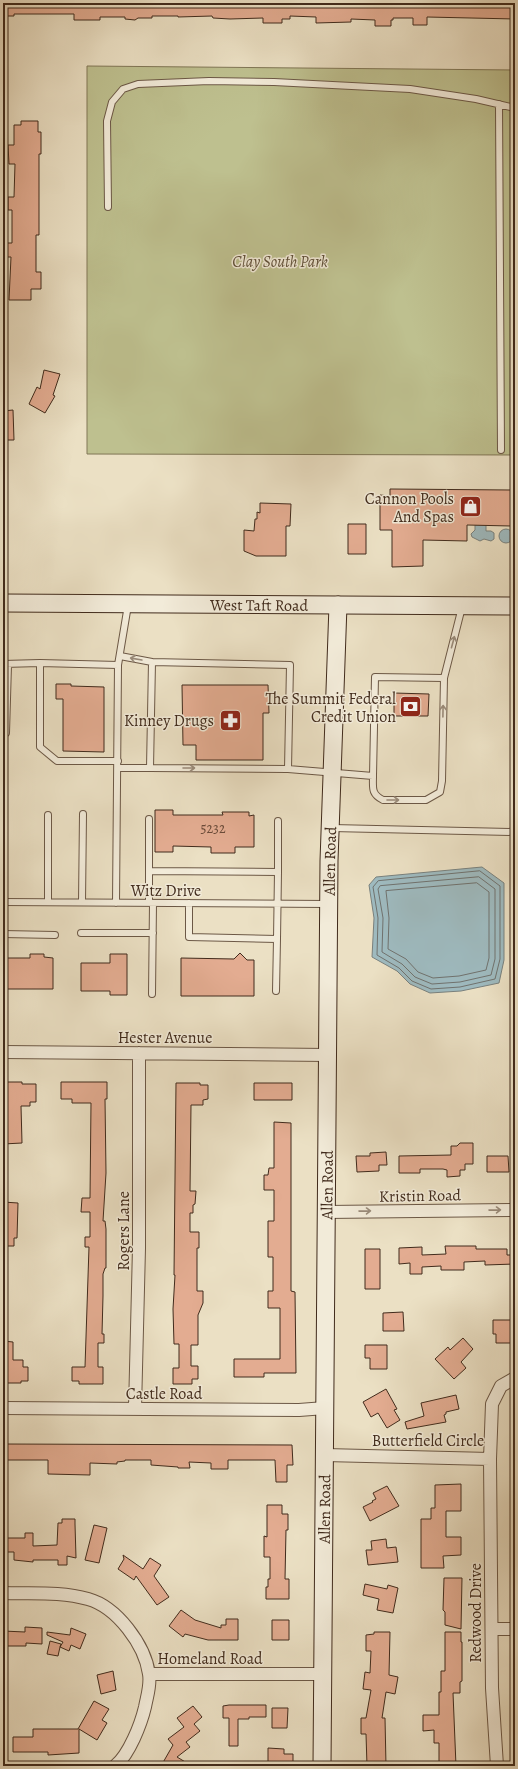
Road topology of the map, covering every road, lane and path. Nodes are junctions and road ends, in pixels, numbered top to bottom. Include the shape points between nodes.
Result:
1 (499, 104) junction
2 (515, 108) edge
3 (108, 207) dead end
4 (501, 450) dead end
5 (3, 603) edge
6 (128, 603) junction
7 (338, 605) junction
8 (463, 606) junction
9 (515, 606) edge
10 (120, 656) junction
11 (152, 662) junction
12 (40, 663) junction
13 (5, 664) edge
14 (118, 665) junction
15 (444, 678) junction
16 (3, 733) edge
17 (118, 761) junction
18 (118, 768) junction
19 (150, 768) junction
20 (288, 769) junction
21 (332, 773) junction
22 (373, 776) junction
23 (83, 814) dead end
24 (48, 815) dead end
25 (149, 819) dead end
26 (278, 821) dead end
27 (330, 828) junction
28 (515, 832) edge
29 (149, 871) junction
30 (278, 872) junction
31 (3, 902) edge
32 (48, 902) junction
33 (82, 902) junction
34 (116, 903) junction
35 (151, 903) junction
36 (189, 903) junction
37 (278, 904) junction
38 (329, 904) junction
39 (81, 933) dead end
40 (153, 933) junction
41 (3, 934) edge
42 (55, 935) dead end
43 (277, 939) junction
44 (276, 991) dead end
45 (152, 994) dead end
46 (3, 1052) edge
47 (139, 1053) junction
48 (328, 1055) junction
49 (515, 1210) edge
50 (326, 1212) junction
51 (515, 1378) edge
52 (3, 1408) edge
53 (325, 1408) junction
54 (135, 1409) junction
55 (325, 1455) junction
56 (490, 1459) junction
57 (3, 1593) edge
58 (492, 1629) junction
59 (515, 1629) edge
60 (149, 1674) junction
61 (323, 1674) junction
62 (115, 1766) edge
63 (322, 1766) edge
64 (497, 1766) edge

1 - 2 lane
1 - 3 lane via 410,89 274,82 138,84 123,89 112,102 107,122
1 - 4 lane
5 - 6 street, West Taft Road
6 - 7 street, West Taft Road
6 - 10 lane
7 - 8 street, West Taft Road
7 - 21 street, Allen Road
8 - 9 street, West Taft Road
15 -> 8 lane
11 -> 10 lane
10 - 14 lane
11 - 19 lane
11 - 20 lane via 290,665
12 - 13 lane
12 - 14 lane
12 - 17 lane via 40,747 58,761
13 - 16 lane via 6,733
14 - 17 lane
15 - 22 lane via 375,677
22 -> 15 lane via 373,790 377,797 383,800 426,800 440,792
17 - 18 lane
18 - 19 lane
18 - 34 lane
19 -> 20 lane
20 - 21 lane
21 - 22 lane
21 - 27 street, Allen Road
23 - 33 lane
24 - 32 lane
25 - 29 lane
26 - 30 lane
27 - 28 lane
27 - 38 street, Allen Road
29 - 30 lane
29 - 35 lane
30 - 37 lane
31 - 32 lane, Witz Drive
32 - 33 lane, Witz Drive
33 - 34 lane, Witz Drive
34 - 35 lane, Witz Drive
35 - 36 lane, Witz Drive
35 - 40 lane
36 - 37 lane, Witz Drive
36 - 43 lane via 189,937
37 - 38 lane, Witz Drive
37 - 43 lane
38 - 48 street, Allen Road
39 - 40 lane
40 - 45 lane
41 - 42 lane
43 - 44 lane
46 - 47 street, Hester Avenue
47 - 48 street, Hester Avenue
47 - 54 street, Rogers Lane via 139,1248
48 - 50 street, Allen Road
50 -> 49 street, Kristin Road
50 - 53 street, Allen Road
51 - 56 street, Butterfield Circle via 501,1386 492,1404
52 - 54 street, Castle Road
53 - 54 street, Castle Road
53 - 55 street, Allen Road
55 - 56 street, Butterfield Circle
55 - 61 street, Allen Road
56 - 58 street, Redwood Drive
57 - 60 street via 63,1594 90,1599 116,1615 134,1636
58 - 59 street
58 - 64 street, Redwood Drive via 492,1688
60 - 61 street, Homeland Road
60 - 62 street, Homeland Road via 144,1713 131,1745
61 - 63 street, Allen Road

